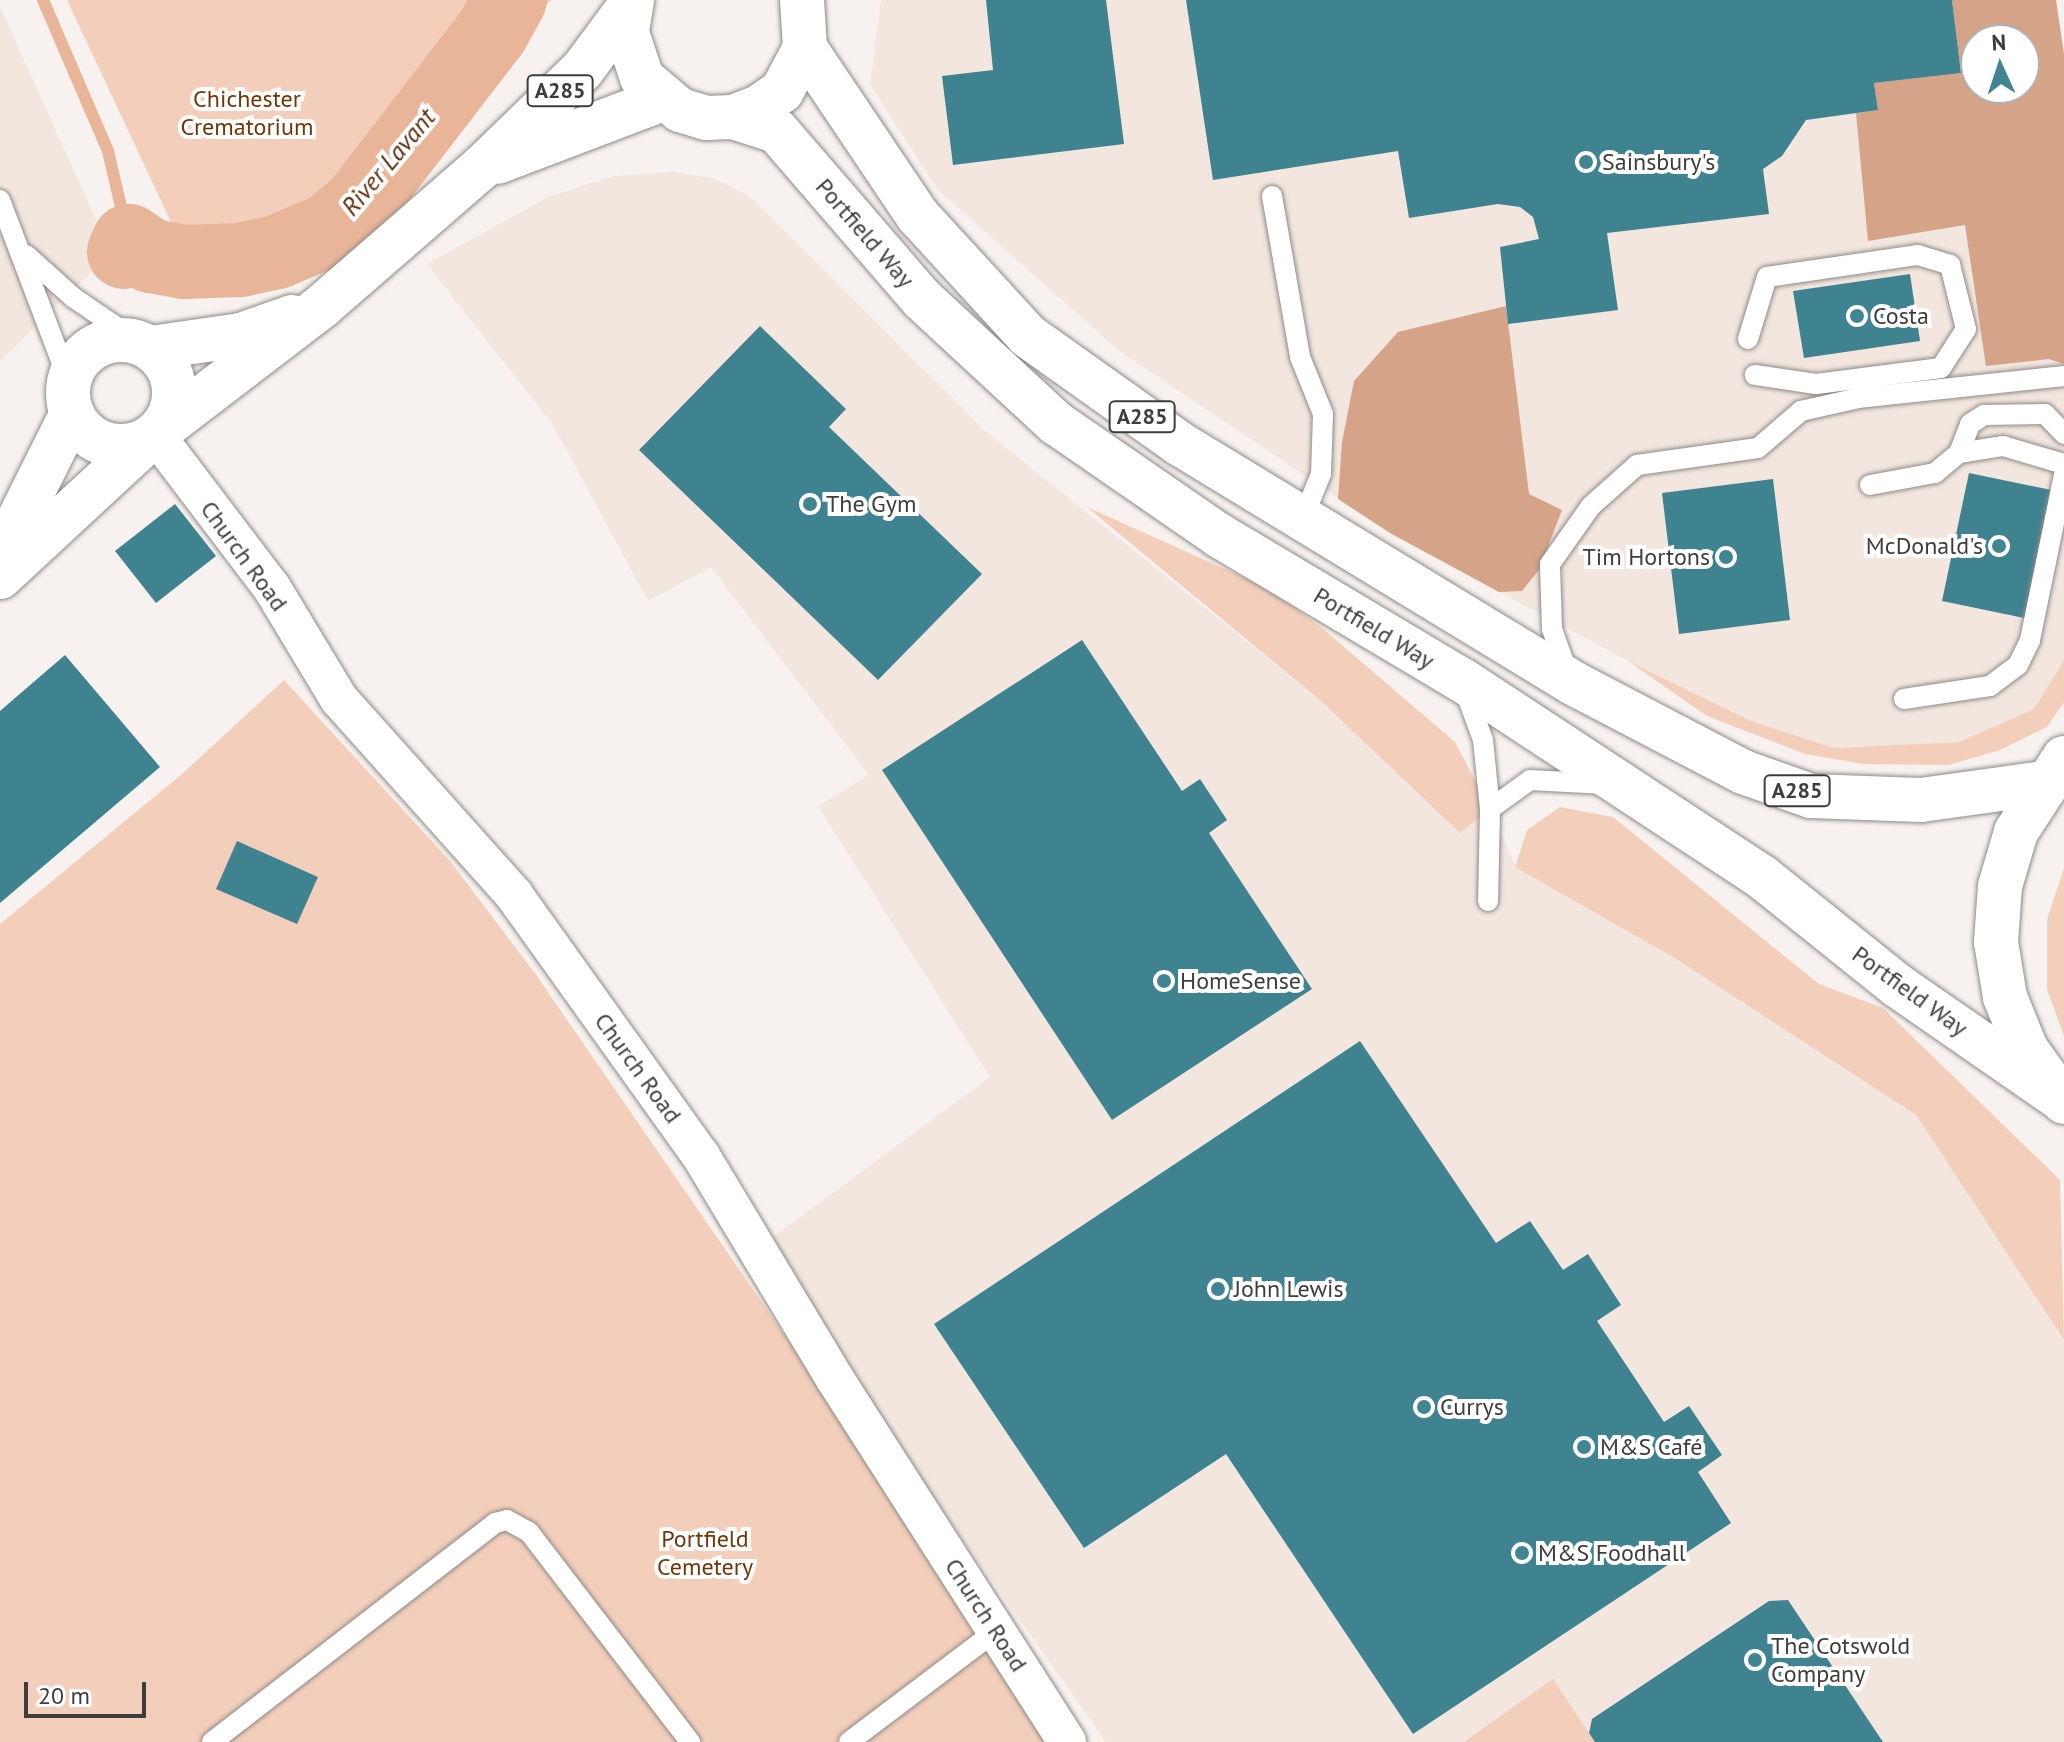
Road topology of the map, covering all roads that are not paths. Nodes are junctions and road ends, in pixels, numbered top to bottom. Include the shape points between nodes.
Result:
1 (630, 4) edge
2 (810, 19) edge
3 (663, 99) junction
4 (733, 117) junction
5 (482, 167) junction
6 (1272, 196) dead end
7 (0, 200) edge
8 (25, 254) junction
9 (321, 307) junction
10 (134, 338) junction
11 (1748, 339) dead end
12 (1755, 375) dead end
13 (2064, 376) edge
14 (71, 398) junction
15 (2064, 434) edge
16 (153, 436) junction
17 (1959, 453) junction
18 (2064, 464) edge
19 (2064, 474) edge
20 (1870, 485) dead end
21 (1303, 518) junction
22 (0, 557) edge
23 (0, 577) edge
24 (1462, 680) junction
25 (1573, 683) junction
26 (1904, 699) dead end
27 (2054, 770) edge
28 (1618, 785) junction
29 (1490, 809) junction
30 (1488, 901) dead end
31 (2061, 1099) edge
32 (996, 1631) junction
33 (212, 1742) edge
34 (690, 1742) edge
35 (849, 1742) edge
36 (1067, 1742) edge

1 - 3 main road via 631,56 642,78
1 - 5 main road, A285 via 583,69
2 - 4 main road via 782,91
2 - 21 main road, A285 via 918,216 1028,336 1180,444
3 - 4 main road, Portfield Way via 706,118
3 - 5 main road, A285
4 - 24 main road, Portfield Way / A285 via 777,131 922,299 1056,423 1220,536
5 - 9 main road, A285
6 - 21 lane via 1300,357 1323,414 1321,474
7 - 8 lane
8 - 10 lane
8 - 14 lane
9 - 10 main road, A285 via 241,335
9 - 16 main road, A285
10 - 14 main road via 95,348 82,359
10 - 16 main road via 168,368 175,392 171,411
11 - 12 lane via 1767,277 1918,255 1950,265 1966,329 1941,368 1816,384
13 - 25 lane via 1858,398 1801,411 1758,448 1637,465 1591,506 1550,564 1552,629
14 - 16 main road via 82,429 104,443 130,445
14 - 22 main road
15 - 17 lane via 2045,414 2000,411 1970,424
16 - 23 main road, A285
16 - 32 street, Church Road via 272,588 339,699 514,895 701,1156
17 - 18 lane via 2003,446
17 - 20 lane via 1935,473
19 - 26 lane via 2030,640 2018,665 1990,686
21 - 25 main road, A285
24 - 28 main road, Portfield Way / A285
24 - 29 lane via 1483,740
25 - 27 main road, A285 via 1743,772 1811,796 1921,800
27 - 31 main road via 2016,832 2000,886 1996,942 2005,997 2021,1036
28 - 29 lane via 1530,780
28 - 31 main road, Portfield Way / A285 via 1762,877 1898,986
29 - 30 lane
32 - 35 lane
32 - 36 street, Church Road
33 - 34 lane via 495,1523 507,1520 529,1532

